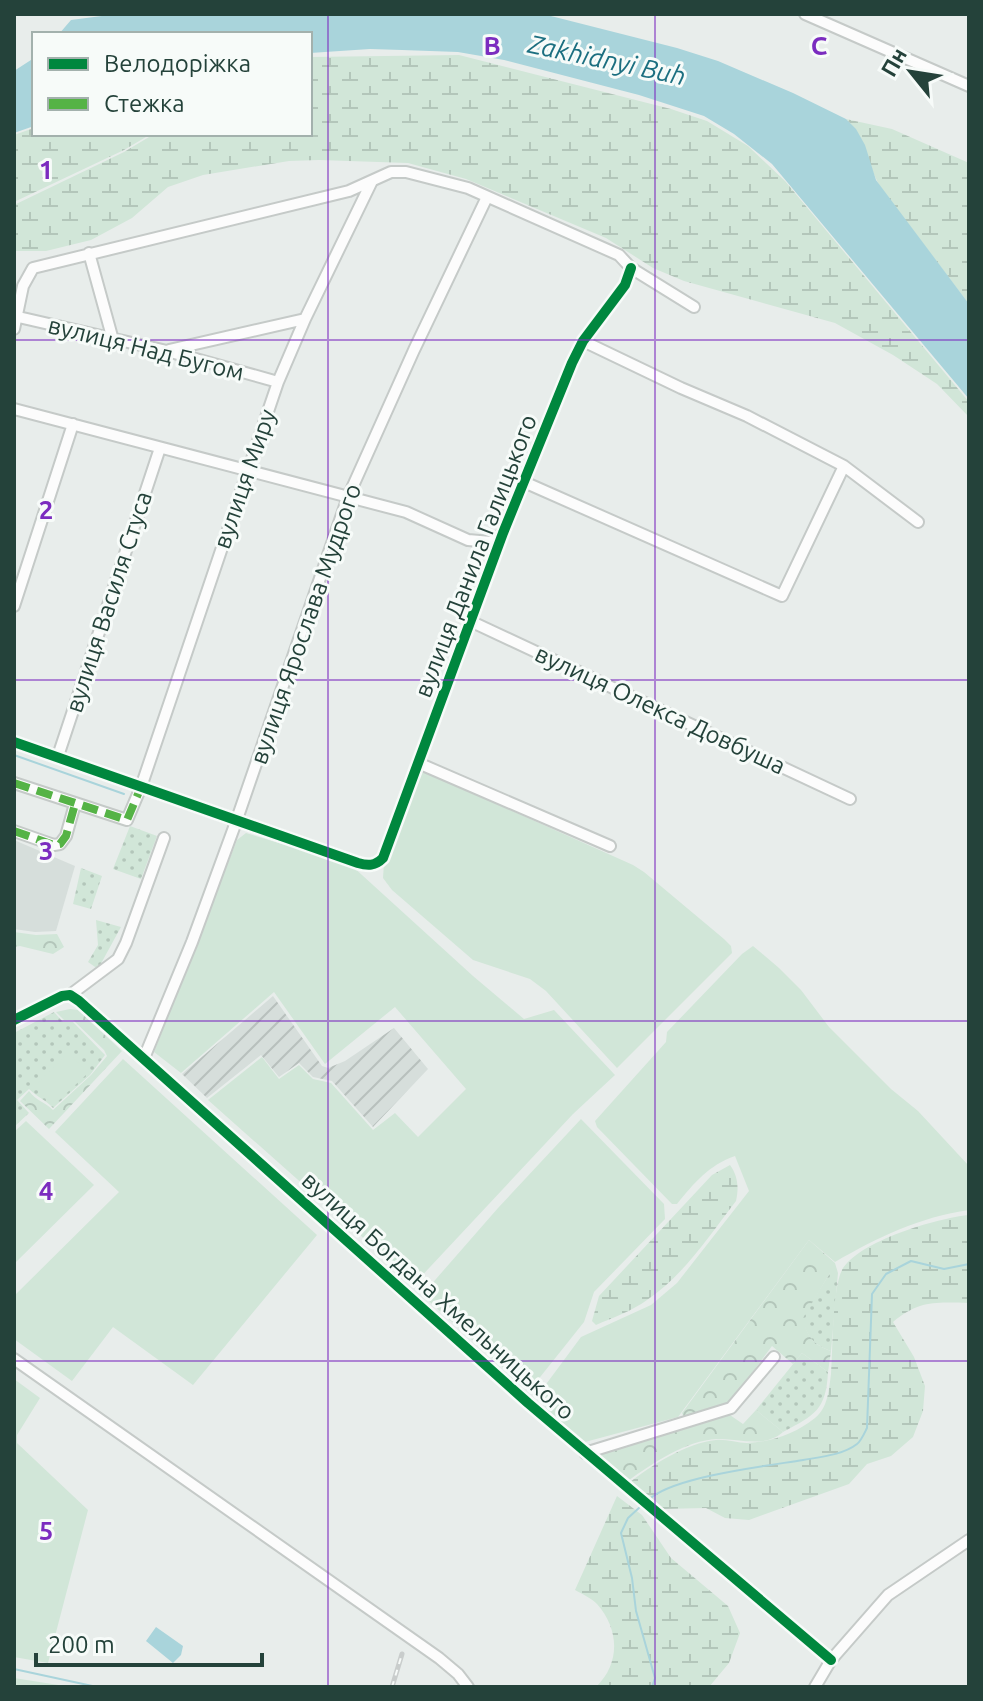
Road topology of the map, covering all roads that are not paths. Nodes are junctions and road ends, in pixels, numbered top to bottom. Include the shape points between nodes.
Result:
1 (805, 14) edge
2 (969, 86) edge
3 (372, 181) junction
4 (487, 197) junction
5 (89, 253) junction
6 (631, 268) junction
7 (694, 307) dead end
8 (16, 317) edge
9 (305, 319) junction
10 (14, 329) edge
11 (113, 340) junction
12 (583, 341) junction
13 (167, 351) junction
14 (278, 382) junction
15 (14, 409) edge
16 (73, 424) junction
17 (160, 448) junction
18 (844, 466) junction
19 (247, 471) junction
20 (524, 482) junction
21 (348, 497) junction
22 (918, 522) dead end
23 (503, 533) junction
24 (14, 606) edge
25 (470, 621) junction
26 (14, 742) edge
27 (58, 756) junction
28 (418, 763) junction
29 (14, 783) edge
30 (141, 787) junction
31 (850, 799) dead end
32 (75, 804) junction
33 (236, 822) junction
34 (14, 831) edge
35 (164, 838) dead end
36 (610, 846) dead end
37 (70, 995) junction
38 (14, 1020) edge
39 (144, 1058) junction
40 (774, 1357) dead end
41 (14, 1359) edge
42 (585, 1453) junction
43 (969, 1540) edge
44 (831, 1660) junction
45 (468, 1687) edge
46 (815, 1687) edge

1 - 2 street
3 - 4 street via 406,172
3 - 5 street via 349,191
3 - 9 street, вулиця Миру
4 - 6 street via 619,255
4 - 21 street, вулиця Ярослава Мудрого
5 - 8 street via 33,268
5 - 11 street
6 - 7 street
6 - 12 street, вулиця Данила Галицького via 625,285
8 - 10 street
8 - 11 street, вулиця Над Бугом
9 - 13 street
9 - 14 street, вулиця Миру
11 - 13 street, вулиця Над Бугом
12 - 18 street
12 - 20 street, вулиця Данила Галицького
13 - 14 street, вулиця Над Бугом
14 - 19 street, вулиця Миру
15 - 16 street
16 - 17 street
16 - 24 street
17 - 19 street
17 - 27 street, вулиця Василя Стуса
18 - 20 street via 782,596
18 - 22 street
19 - 21 street
19 - 30 street, вулиця Миру
20 - 23 street, вулиця Данила Галицького
21 - 23 street via 406,512 468,540 491,542
21 - 33 street, вулиця Ярослава Мудрого
23 - 25 street, вулиця Данила Галицького
25 - 28 street, вулиця Данила Галицького
25 - 31 street, вулиця Олекса Довбуша
26 - 27 street
27 - 30 street
28 - 33 street, вулиця Данила Галицького via 383,858 372,865
28 - 36 street
29 - 32 street
30 - 32 street, вулиця Миру via 127,820
30 - 33 street
32 - 34 street via 60,844
33 - 39 street, вулиця Ярослава Мудрого
35 - 37 street via 118,959
37 - 38 street
37 - 39 street, вулиця Богдана Хмельницького
39 - 42 street, вулиця Богдана Хмельницького
40 - 42 street via 731,1408
41 - 45 street via 439,1658
42 - 44 street, вулиця Богдана Хмельницького
43 - 44 street via 888,1595
44 - 46 street

